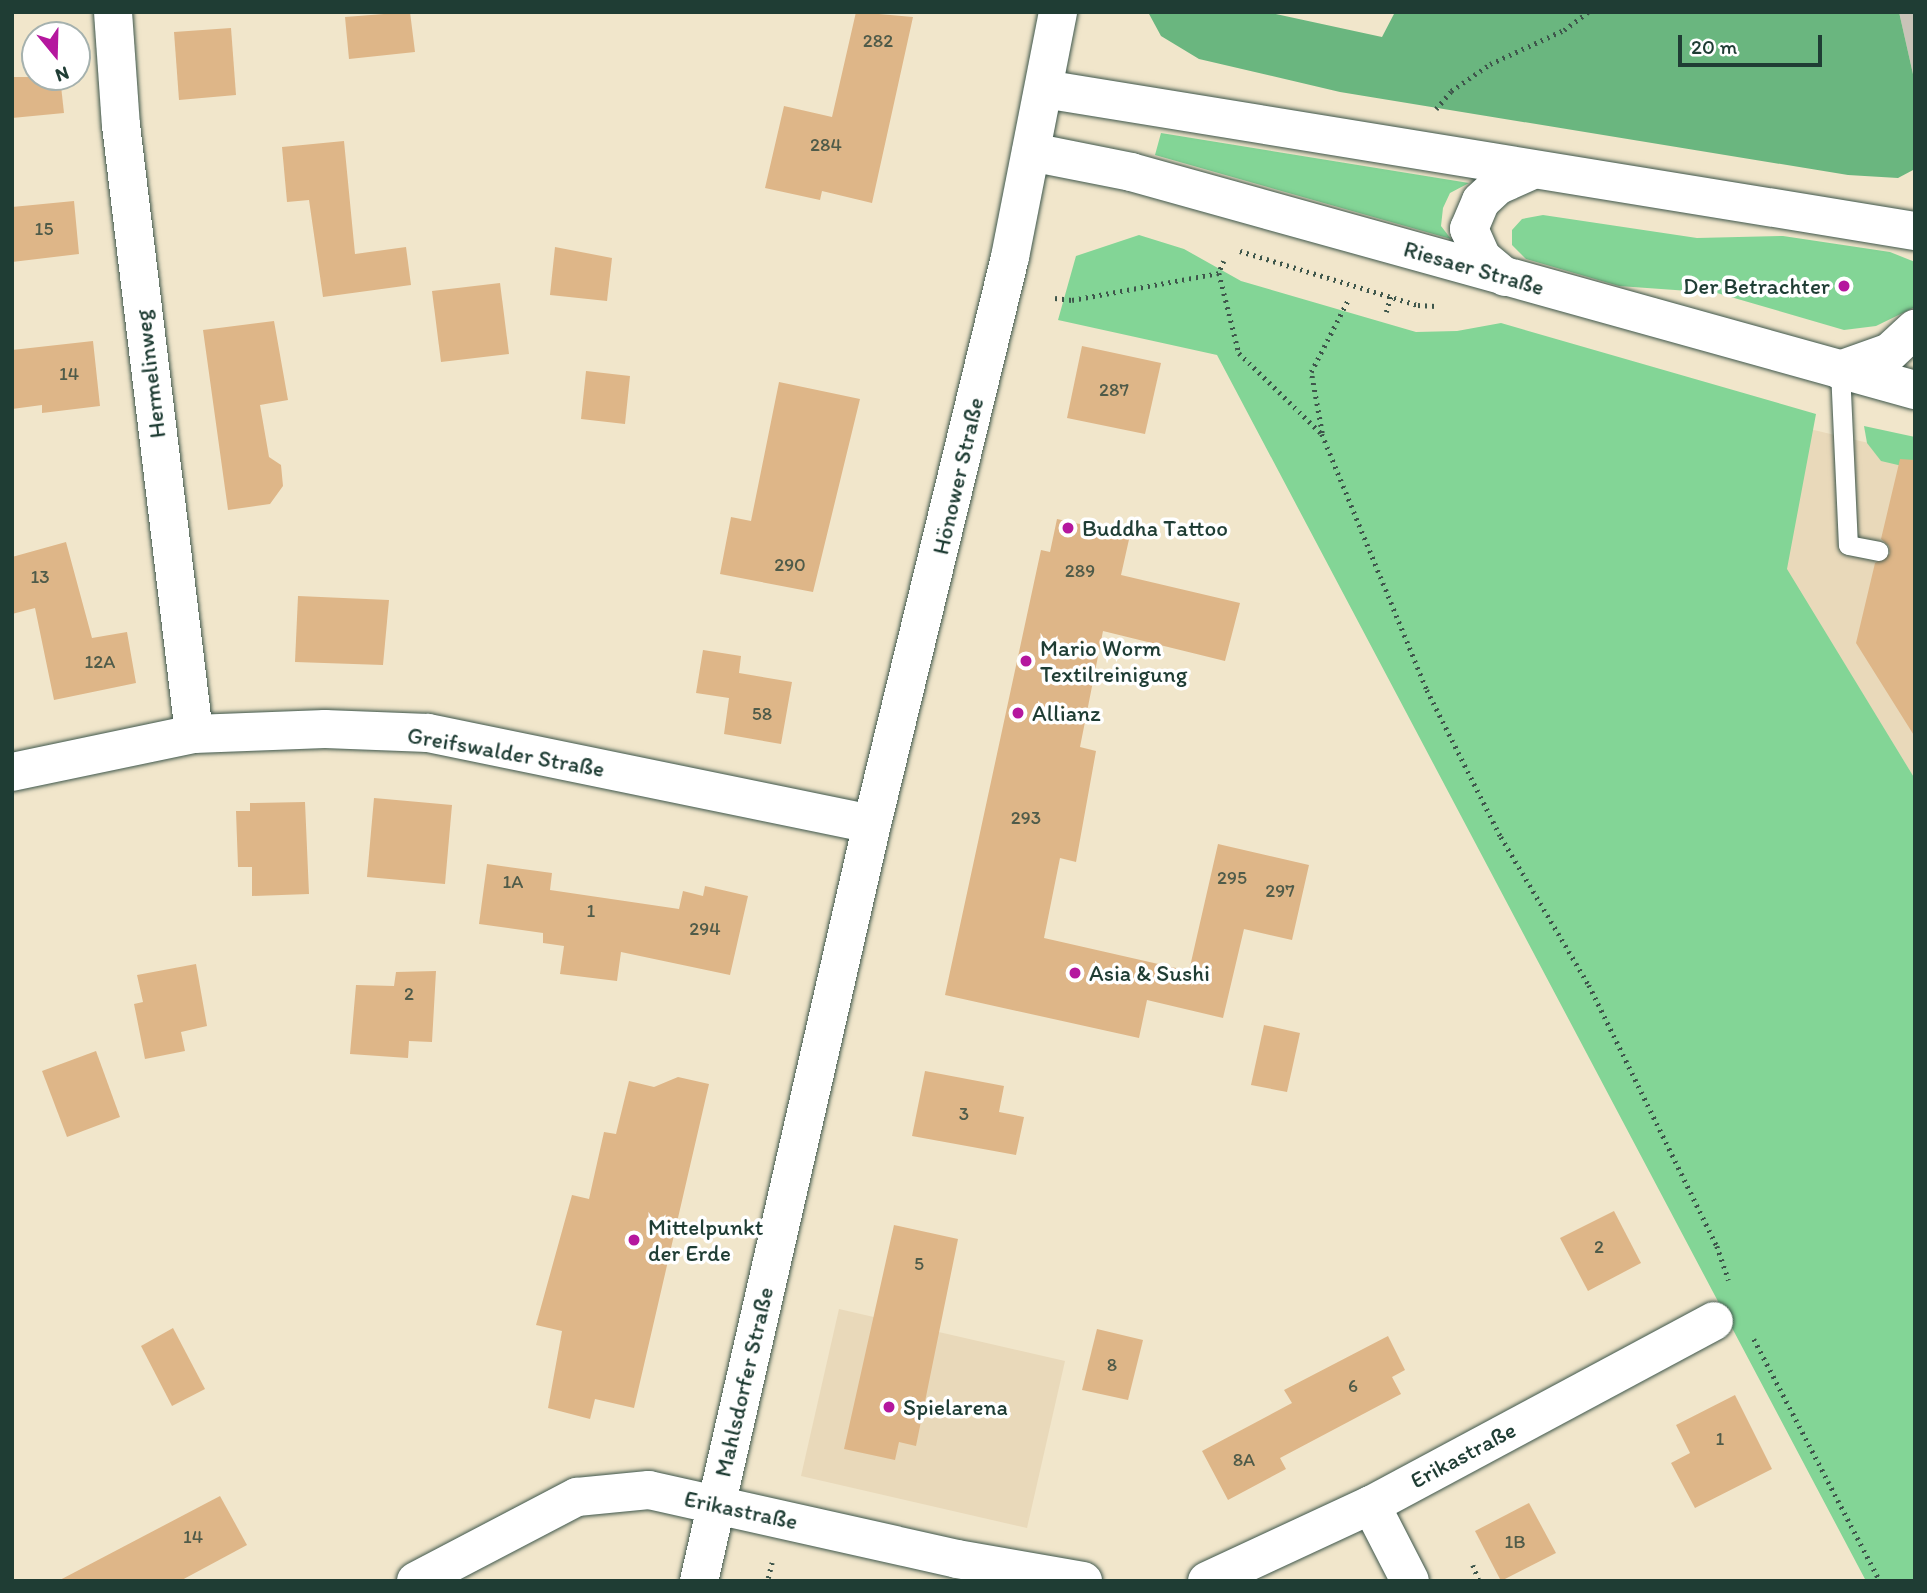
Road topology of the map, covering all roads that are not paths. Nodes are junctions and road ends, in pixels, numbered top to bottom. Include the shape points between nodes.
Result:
1 (113, 12) edge
2 (1058, 12) edge
3 (1044, 89) junction
4 (1031, 152) junction
5 (1529, 172) junction
6 (1915, 231) edge
7 (1505, 277) junction
8 (1915, 329) edge
9 (1840, 370) junction
10 (1915, 390) edge
11 (1878, 551) dead end
12 (194, 734) junction
13 (12, 772) edge
14 (872, 824) junction
15 (846, 938) joint
16 (1714, 1321) dead end
17 (716, 1504) junction
18 (1371, 1505) junction
19 (416, 1581) edge
20 (699, 1581) edge
21 (1083, 1581) edge
22 (1207, 1581) edge
23 (1410, 1581) edge

1 - 12 main road, Hermelinweg via 121,125
2 - 3 main road, Hönower Straße
3 - 4 main road, Hönower Straße
3 - 5 main road
4 - 7 main road, Riesaer Straße via 1131,172
4 - 14 main road, Hönower Straße via 1010,257
5 - 6 main road via 1765,204
5 - 7 main road via 1497,186 1481,201 1469,229 1482,258
7 - 9 main road, Riesaer Straße
8 - 9 main road via 1890,352
9 - 10 main road, Riesaer Straße
9 - 11 lane via 1848,545
12 - 13 main road, Greifswalder Straße
12 - 14 main road, Greifswalder Straße via 325,729 428,733
14 - 15 main road, Hönower Straße
15 - 17 main road, Mahlsdorfer Straße
16 - 18 main road, Erikastraße
17 - 19 main road, Erikastraße via 649,1490 577,1497
17 - 20 main road, Mahlsdorfer Straße
17 - 21 main road, Erikastraße via 957,1559
18 - 22 main road, Erikastraße
18 - 23 main road

